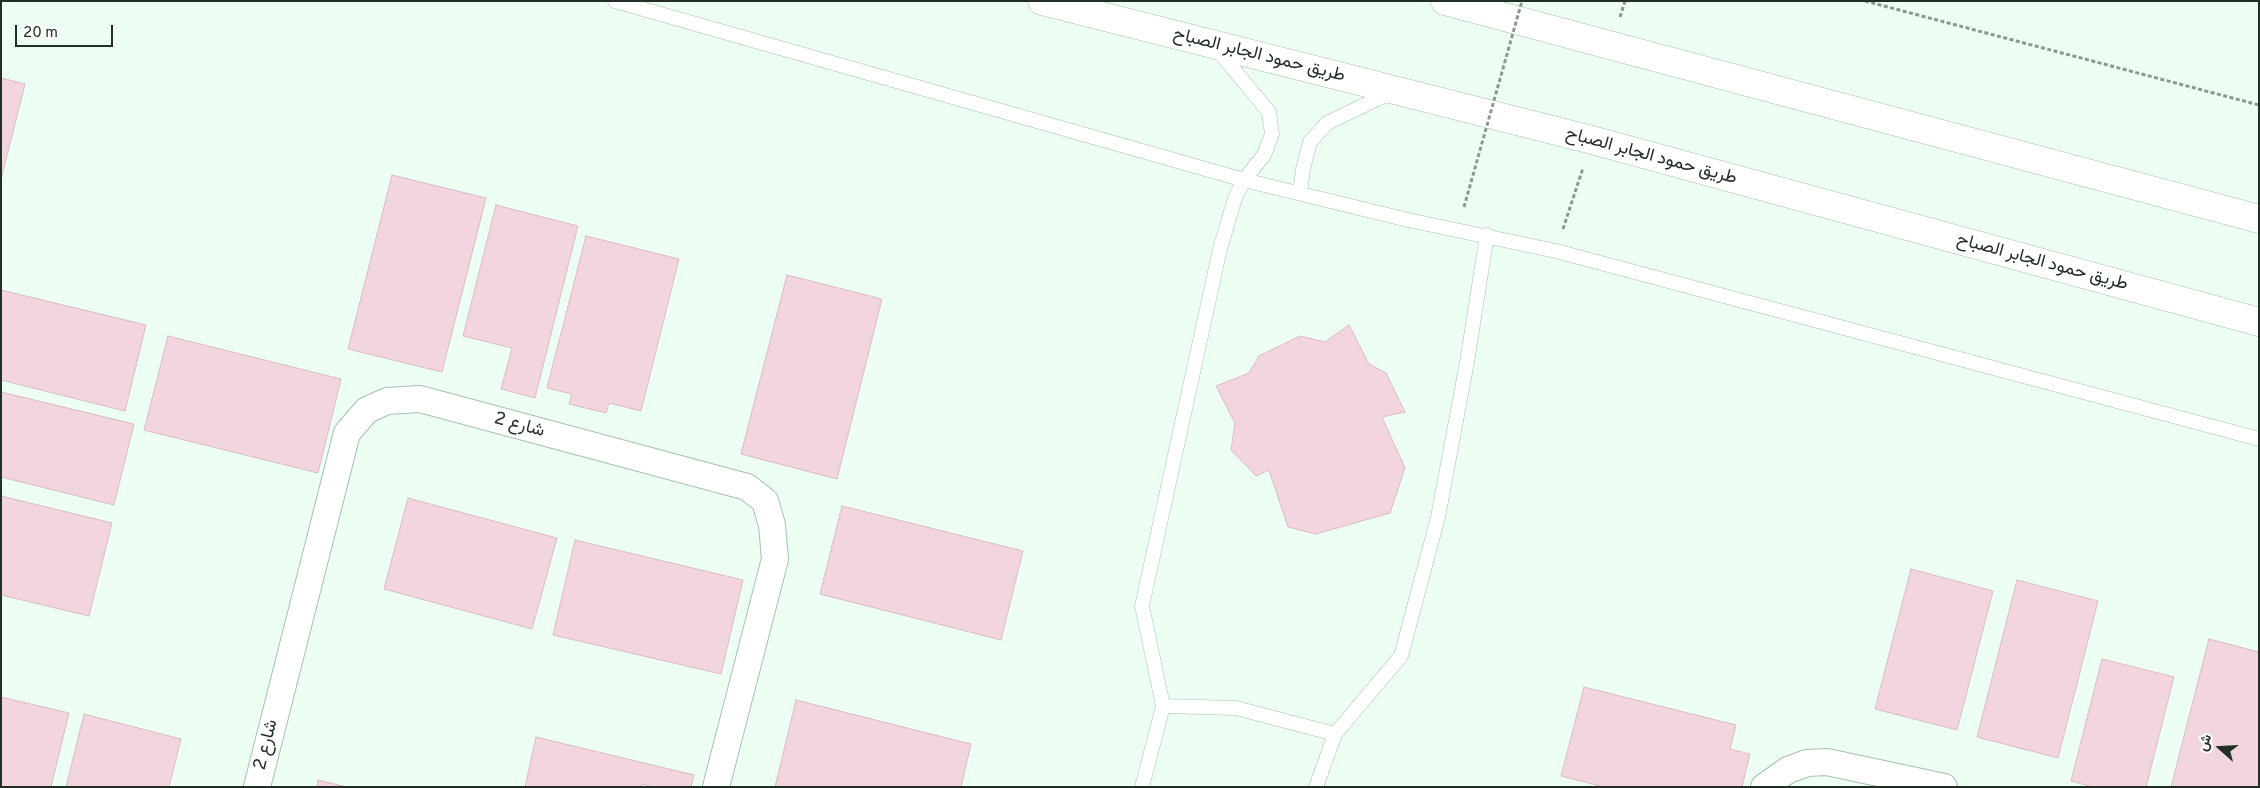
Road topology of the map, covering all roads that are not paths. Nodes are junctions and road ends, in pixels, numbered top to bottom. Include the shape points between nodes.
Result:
1 (615, 1) edge
2 (1042, 1) edge
3 (1445, 1) edge
4 (1214, 45) junction
5 (1395, 90) junction
6 (1244, 180) junction
7 (1300, 193) junction
8 (2259, 219) edge
9 (1487, 235) junction
10 (2259, 322) edge
11 (2259, 439) edge
12 (1162, 706) junction
13 (1334, 734) junction
14 (257, 787) edge
15 (716, 787) edge
16 (1142, 787) edge
17 (1316, 787) edge
18 (1764, 787) edge
19 (1944, 787) edge

1 - 6 lane
2 - 4 main road, طريق حمود الجابر الصباح
3 - 8 main road
4 - 5 main road, طريق حمود الجابر الصباح
4 - 6 lane via 1268,112 1272,134 1264,155
5 - 7 lane via 1327,123 1310,142
5 - 10 main road, طريق حمود الجابر الصباح via 1592,140
6 - 7 lane
6 - 12 lane via 1235,198 1217,259 1142,606
7 - 9 lane via 1408,220
9 - 11 lane via 1566,253
9 - 13 lane via 1438,517 1401,656
12 - 13 lane via 1236,708
12 - 16 lane
13 - 17 lane
14 - 15 street, شارع 2 via 347,434 367,410 387,401 420,399 747,487 765,501 772,525 775,559
18 - 19 street via 1788,770 1807,763 1827,762

